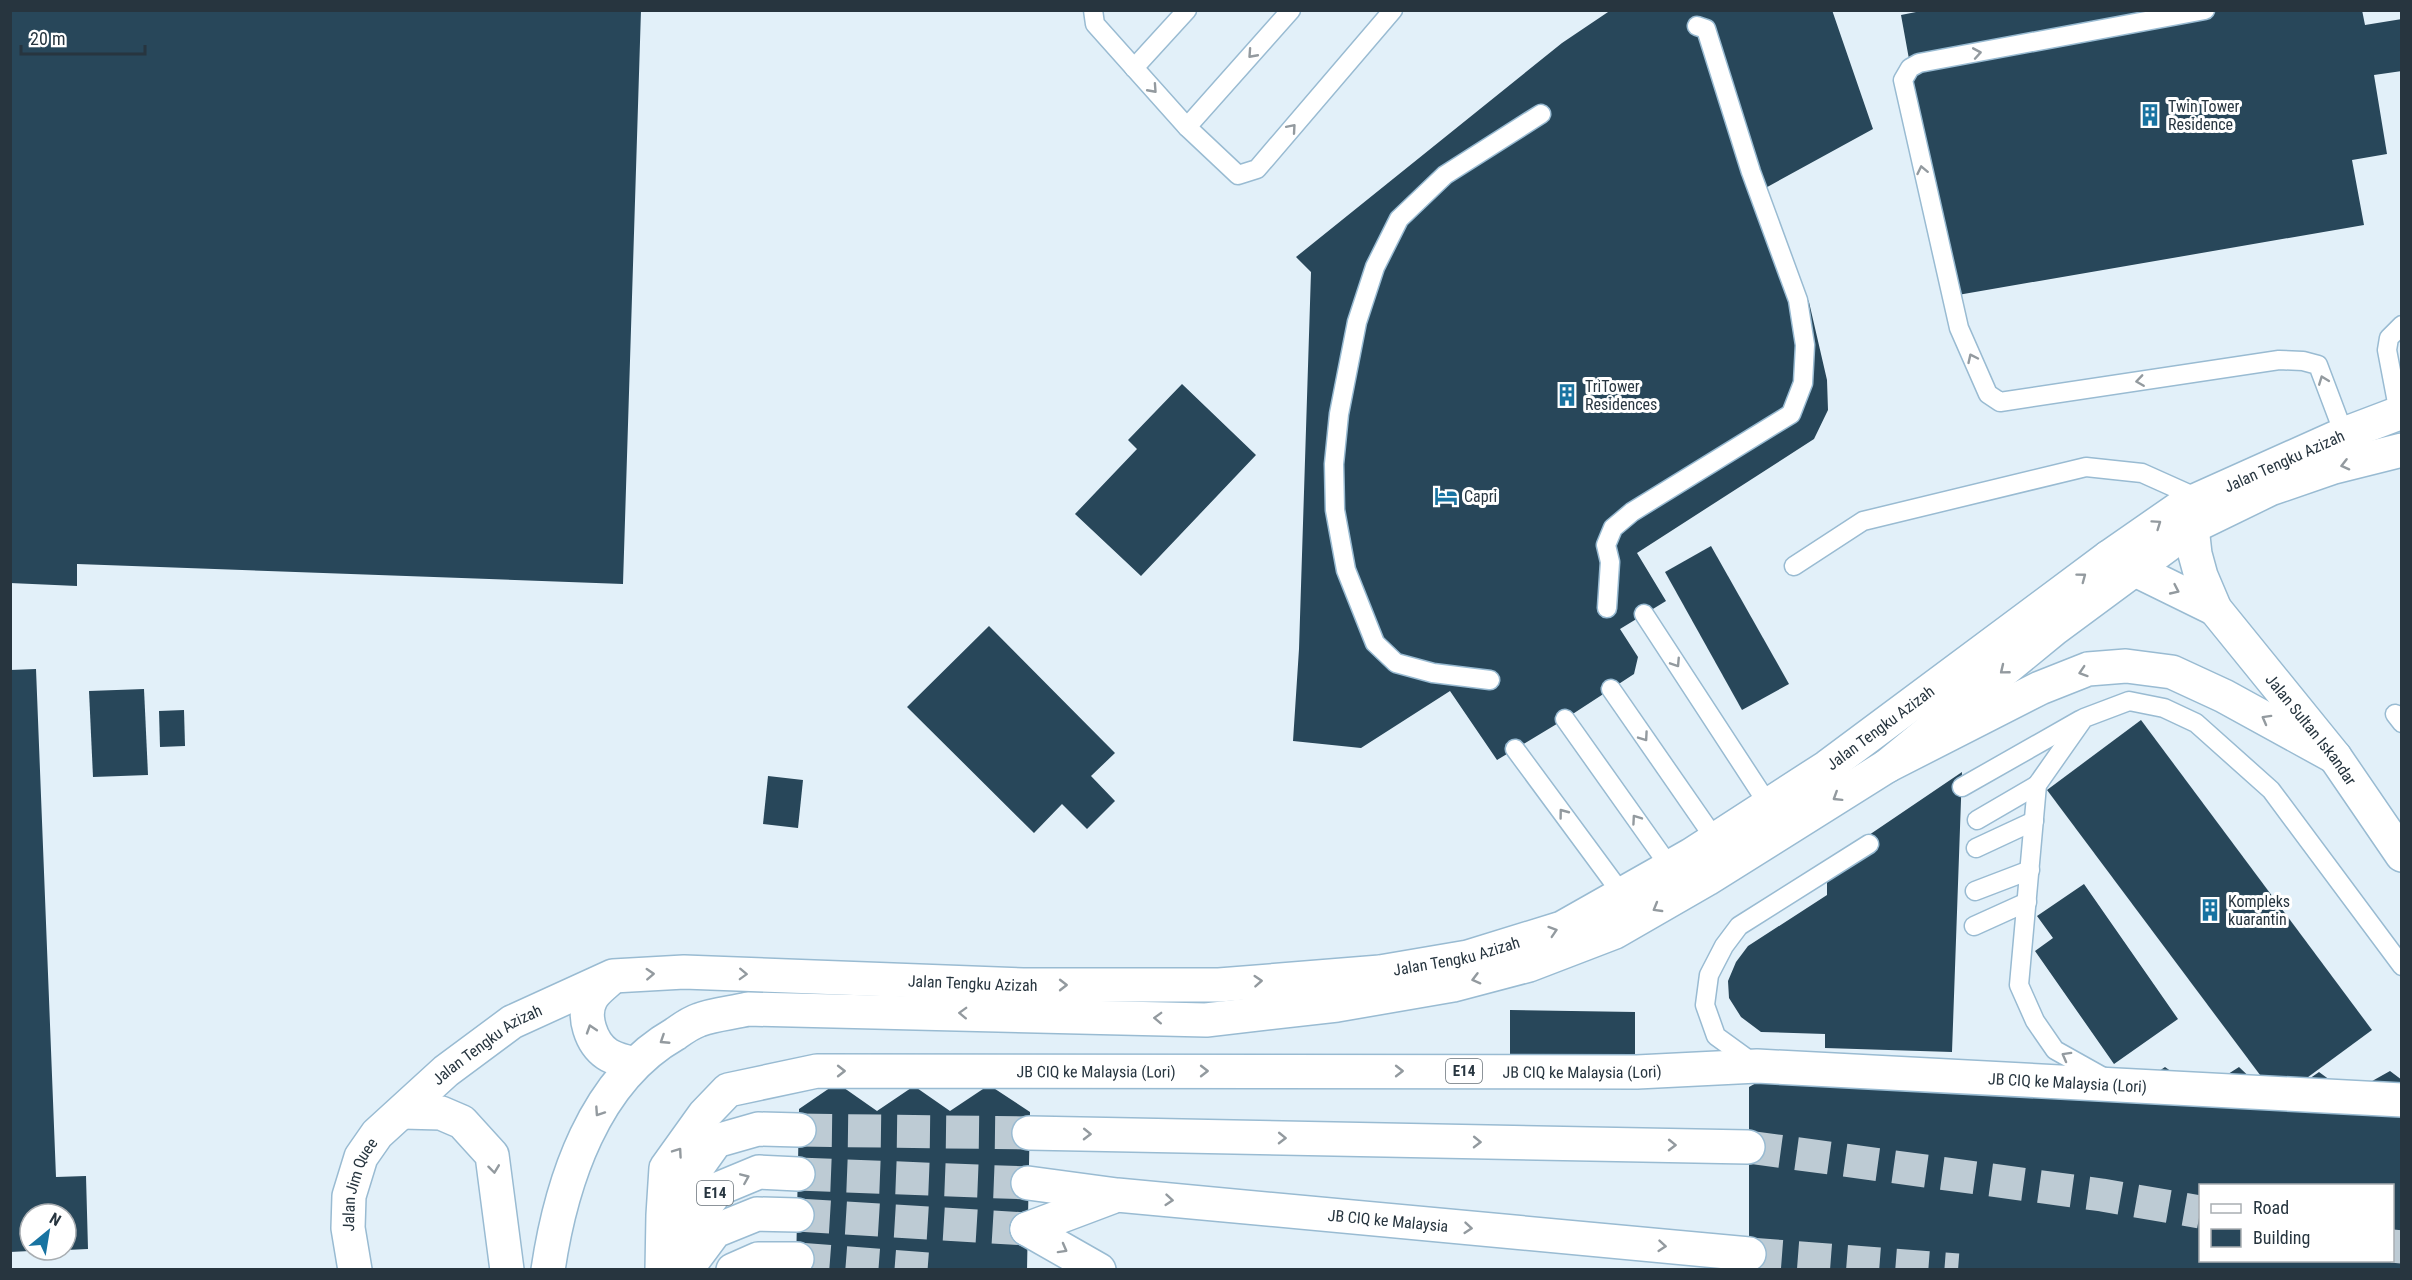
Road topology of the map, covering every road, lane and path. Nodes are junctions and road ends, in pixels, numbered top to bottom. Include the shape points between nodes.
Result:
1 (1093, 10) edge
2 (1187, 10) edge
3 (1291, 10) edge
4 (1394, 10) edge
5 (2205, 10) edge
6 (1697, 26) dead end
7 (1134, 68) junction
8 (1541, 114) dead end
9 (1187, 127) junction
10 (2402, 325) edge
11 (2400, 413) edge
12 (2344, 434) junction
13 (2402, 450) edge
14 (2196, 513) junction
15 (2122, 564) junction
16 (1794, 566) dead end
17 (1607, 608) dead end
18 (2215, 609) junction
19 (1644, 614) dead end
20 (1490, 680) dead end
21 (1611, 689) dead end
22 (2084, 718) junction
23 (1565, 719) dead end
24 (1515, 749) dead end
25 (2335, 757) junction
26 (1887, 766) junction
27 (2037, 785) junction
28 (1962, 786) dead end
29 (1768, 804) junction
30 (1977, 820) dead end
31 (2034, 821) junction
32 (1715, 839) junction
33 (1869, 844) dead end
34 (1976, 848) dead end
35 (2402, 855) edge
36 (1670, 867) junction
37 (2030, 870) junction
38 (1975, 891) dead end
39 (1622, 894) junction
40 (2027, 902) junction
41 (1974, 926) dead end
42 (2402, 966) edge
43 (613, 976) junction
44 (633, 1064) junction
45 (1757, 1066) junction
46 (2117, 1085) junction
47 (2402, 1100) edge
48 (403, 1112) junction
49 (799, 1130) tunnel mouth
50 (1029, 1133) tunnel mouth
51 (1748, 1147) tunnel mouth
52 (798, 1174) tunnel mouth
53 (1028, 1183) tunnel mouth
54 (1117, 1195) junction
55 (663, 1215) junction
56 (797, 1215) tunnel mouth
57 (1749, 1254) tunnel mouth
58 (797, 1259) tunnel mouth
59 (355, 1269) edge
60 (507, 1269) edge
61 (548, 1269) edge
62 (662, 1269) edge
63 (674, 1269) edge
64 (686, 1269) edge
65 (733, 1269) edge
66 (1099, 1269) edge

1 - 7 lane via 1095,24
2 - 7 lane
3 -> 9 lane
9 -> 4 lane via 1238,175 1257,169
12 -> 5 lane via 2318,365 2303,361 2279,360 2000,402 1988,394 1959,328 1903,80 1910,68 1919,63
6 - 17 lane via 1706,29 1750,172 1798,300 1805,345 1803,383 1791,414 1632,512 1613,528 1606,545 1610,562
7 -> 9 lane
8 - 20 lane via 1445,175 1399,219 1375,267 1357,322 1339,414 1334,464 1335,510 1346,570 1375,643 1396,663 1433,673
10 - 11 lane via 2388,338 2387,350
11 - 12 main road, Jalan Tengku Azizah
12 - 14 main road, Jalan Tengku Azizah
13 -> 14 main road, Jalan Tengku Azizah via 2334,467
14 - 15 main road, Jalan Tengku Azizah
14 - 16 lane via 2142,473 2086,467 1863,521
14 - 18 main road, Jalan Sultan Iskandar via 2198,565
15 -> 18 main road, Jalan Sultan Iskandar
15 -> 26 main road, Jalan Tengku Azizah via 2054,629
29 -> 15 main road, Jalan Tengku Azizah
18 - 25 main road, Jalan Sultan Iskandar
19 -> 29 lane
21 -> 32 lane
22 - 27 lane
22 - 28 lane
22 - 42 lane via 2129,701 2163,708 2196,723 2271,790
36 -> 23 lane
39 -> 24 lane
25 -> 26 main road via 2172,672 2126,666 2088,669 2040,688
25 - 35 main road, Jalan Sultan Iskandar
26 -> 44 main road, Jalan Tengku Azizah via 1615,932 1529,965 1453,985 1337,1005 1206,1020 748,1009 698,1020 660,1042
27 - 30 lane
27 - 31 lane
29 - 32 main road, Jalan Tengku Azizah
31 - 34 lane
31 - 37 lane
32 - 36 main road, Jalan Tengku Azizah
33 - 45 lane via 1739,926 1709,975 1706,1005 1716,1036
36 - 39 main road, Jalan Tengku Azizah
37 - 38 lane
37 - 40 lane
43 -> 39 main road, Jalan Tengku Azizah via 684,972 1023,985 1219,985 1380,972 1468,957 1562,928
40 - 41 lane
46 -> 40 lane via 2055,1050 2035,1021 2019,984
44 -> 43 main road via 607,1054 596,1042 586,1012 592,997
43 - 48 main road, Jalan Tengku Azizah via 512,1022 446,1071
44 -> 61 main road, Jalan Tengku Azizah via 595,1117 573,1164
45 - 46 main road, JB CIQ ke Malaysia (Lori) / E14
55 -> 45 main road, JB CIQ ke Malaysia (Lori) / E14 via 666,1168 704,1115 728,1090 817,1071 1637,1072
46 - 47 main road, JB CIQ ke Malaysia (Lori) / E14
48 - 59 main road, Jalan Jim Quee via 372,1141 354,1173 348,1213
48 -> 60 main road via 441,1113 462,1122 492,1155
49 - 55 main road, E14 via 758,1129 717,1141
50 -> 51 main road
63 -> 52 main road, E14 via 690,1226 718,1189 759,1172
53 - 54 main road, JB CIQ ke Malaysia
54 -> 57 main road, JB CIQ ke Malaysia
54 -> 66 main road via 1027,1229
55 - 62 main road, JB CIQ ke Malaysia (Lori) / E14
56 - 64 main road, E14 via 757,1214 715,1231
58 - 65 main road via 758,1259

